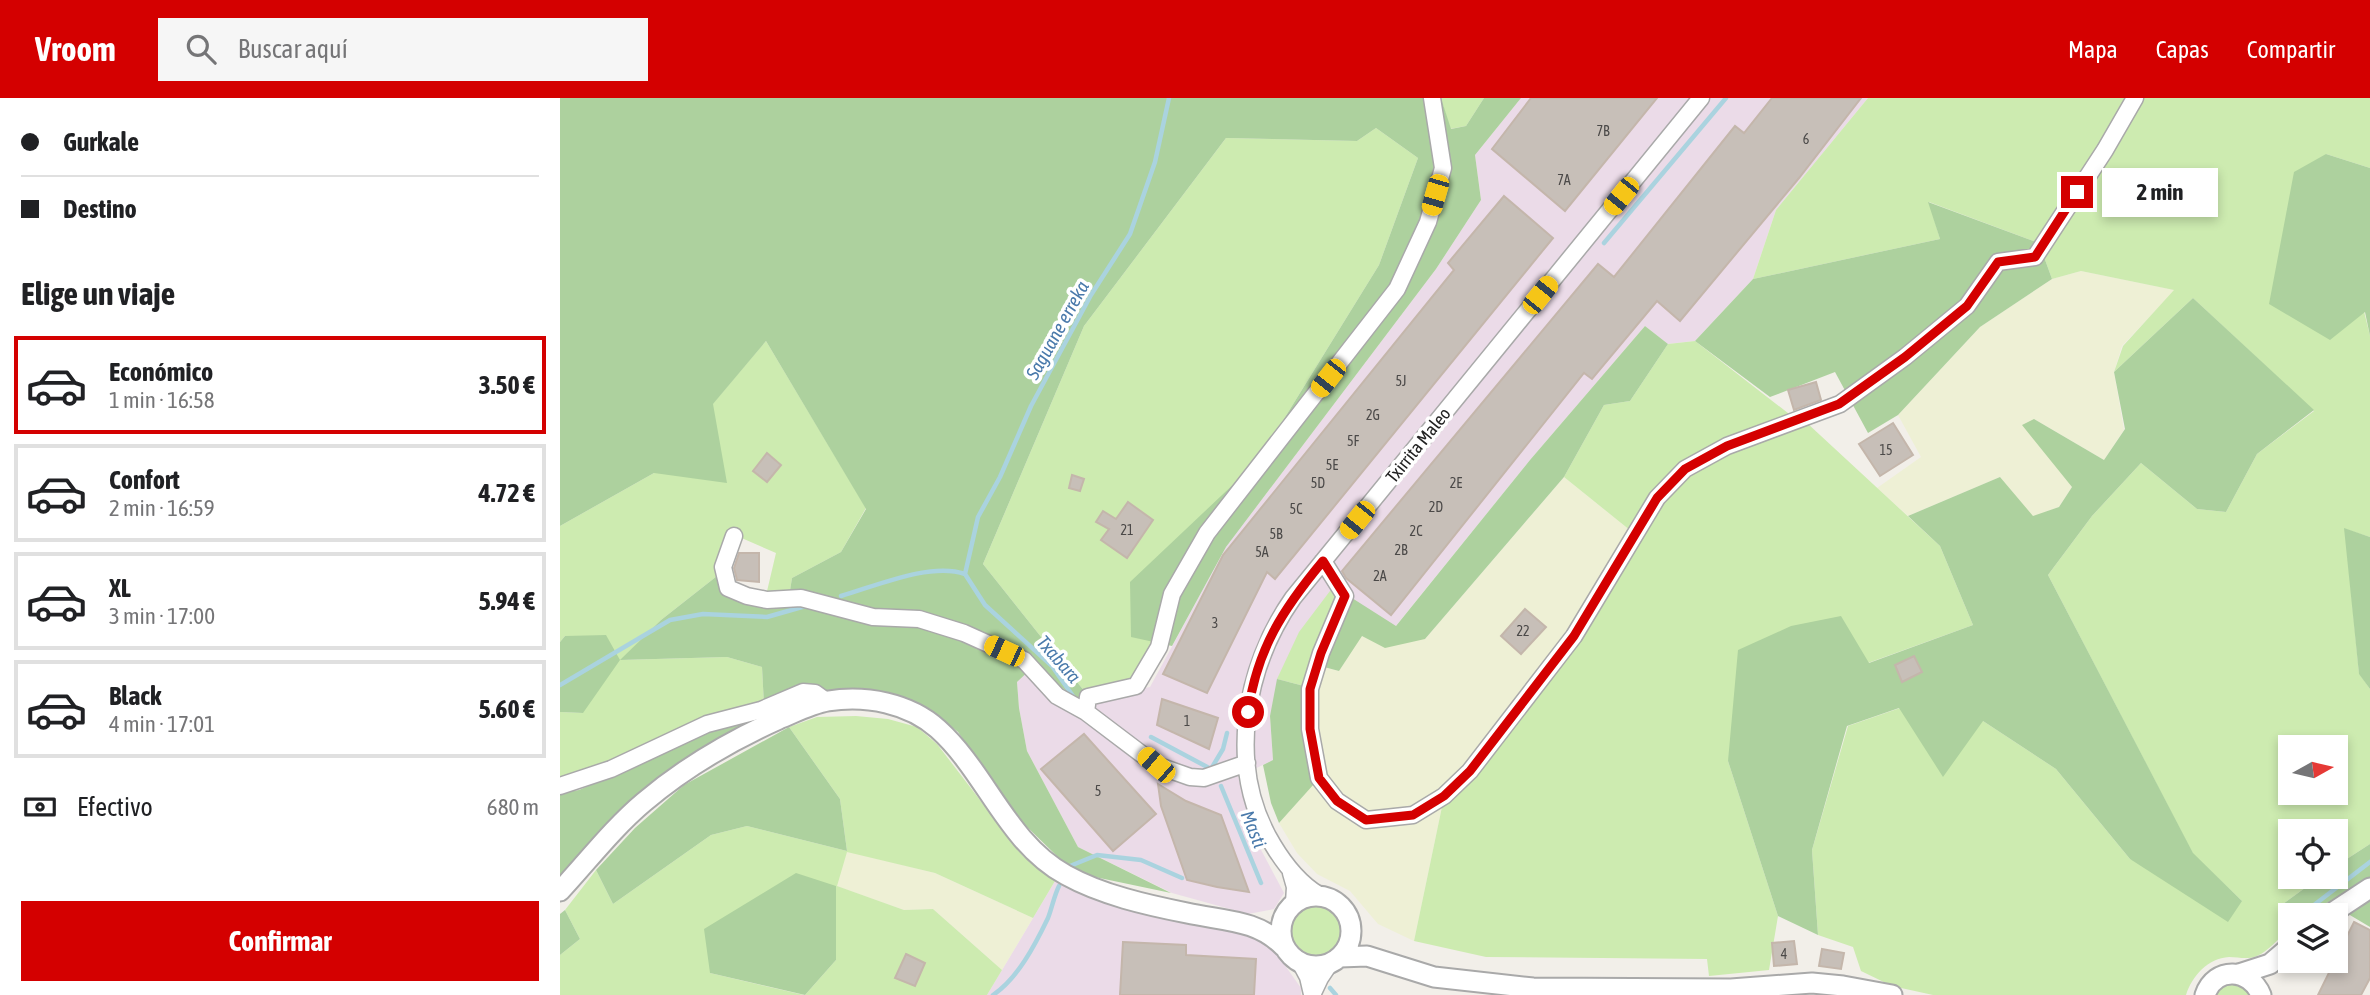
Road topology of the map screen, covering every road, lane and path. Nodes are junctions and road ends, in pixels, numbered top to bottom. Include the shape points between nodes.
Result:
1 (1432, 98) edge
2 (1701, 98) edge
3 (2135, 98) edge
4 (734, 536) dead end
5 (1323, 561) junction
6 (826, 701) junction
7 (1086, 712) junction
8 (1247, 763) junction
9 (560, 786) edge
10 (1291, 871) junction
11 (2370, 888) edge
12 (560, 891) edge
13 (1320, 895) junction
14 (2347, 903) edge
15 (1289, 909) junction
16 (1245, 923) junction
17 (1351, 923) junction
18 (1284, 947) junction
19 (2278, 956) edge
20 (1376, 957) junction
21 (1335, 960) junction
22 (2278, 960) edge
23 (1300, 962) junction
24 (2239, 974) junction
25 (1312, 994) edge
26 (1892, 995) edge
27 (2205, 995) edge
28 (2261, 995) edge

1 - 7 street via 1443,168 1428,222 1398,289 1207,533 1172,594 1159,648 1136,686 1088,697
2 - 5 street, Txirrita Maleo
3 - 5 street via 2035,257 1998,262 1967,306 1839,404 1727,446 1678,475 1657,498 1574,636 1470,771 1444,796 1413,815 1366,820 1337,801 1319,778 1310,729 1310,689 1345,596
4 - 7 street via 723,567 728,588 767,600 801,598 873,617 919,619 964,632 1024,660 1057,696
5 - 8 street, Txirrita Maleo via 1281,615 1263,652 1251,692
6 - 9 street via 803,692 761,710 707,724 611,769
6 - 12 street via 761,728 690,766 642,804
6 - 16 street via 884,702 936,727 1035,852 1079,883 1185,913
7 - 8 street via 1156,765 1190,777 1204,778
8 - 10 street, Txirrita Maleo via 1258,817
10 - 13 street, Txirrita Maleo
10 - 15 street, Txirrita Maleo via 1295,887
11 - 14 street
13 - 15 street via 1311,895
13 - 17 street via 1340,904
15 - 16 street
15 - 18 street via 1281,936
16 - 18 street via 1267,932
17 - 20 street
17 - 21 street via 1347,948
18 - 23 street
19 - 24 street via 2260,969
20 - 21 street
20 - 26 street via 1434,977 1533,988 1731,989 1812,983
21 - 23 street via 1315,966
21 - 25 street
22 - 28 street
23 - 25 street
24 - 27 street via 2220,976
24 - 28 street via 2253,981

